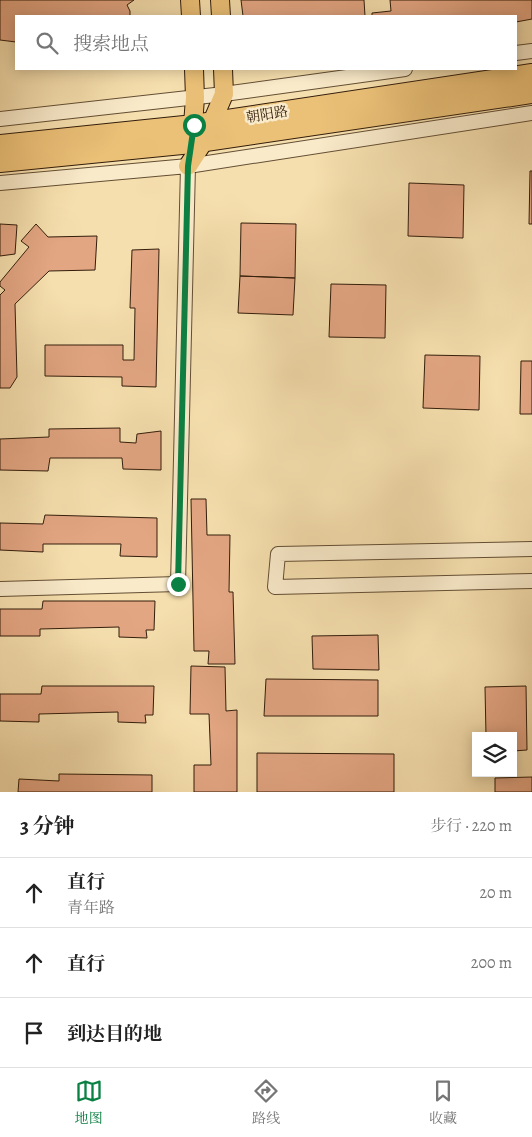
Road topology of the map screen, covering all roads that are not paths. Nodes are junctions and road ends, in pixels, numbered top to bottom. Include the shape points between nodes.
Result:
1 (190, 0) edge
2 (220, 0) edge
3 (191, 15) edge
4 (221, 15) edge
5 (532, 50) edge
6 (517, 53) edge
7 (194, 70) edge
8 (223, 70) edge
9 (398, 70) edge
10 (532, 74) edge
11 (532, 92) edge
12 (224, 94) junction
13 (195, 98) junction
14 (532, 113) edge
15 (0, 119) edge
16 (200, 133) junction
17 (0, 145) edge
18 (0, 162) edge
19 (188, 166) junction
20 (0, 183) edge
21 (532, 549) edge
22 (532, 581) edge
23 (0, 589) edge

1 - 3 main road
2 - 4 main road
5 - 6 street
7 - 13 main road
8 - 12 main road
9 - 12 street, 朝阳路
10 - 16 highway, 朝阳路
11 - 16 highway, 朝阳路
12 - 13 street, 朝阳路
12 - 16 main road
13 - 15 street, 朝阳路
13 - 16 main road
14 - 19 street
16 - 17 highway, 朝阳路
16 - 18 highway, 朝阳路
16 - 19 main road
19 - 20 street
19 - 23 street via 178,584
21 - 22 street via 278,554 275,587

